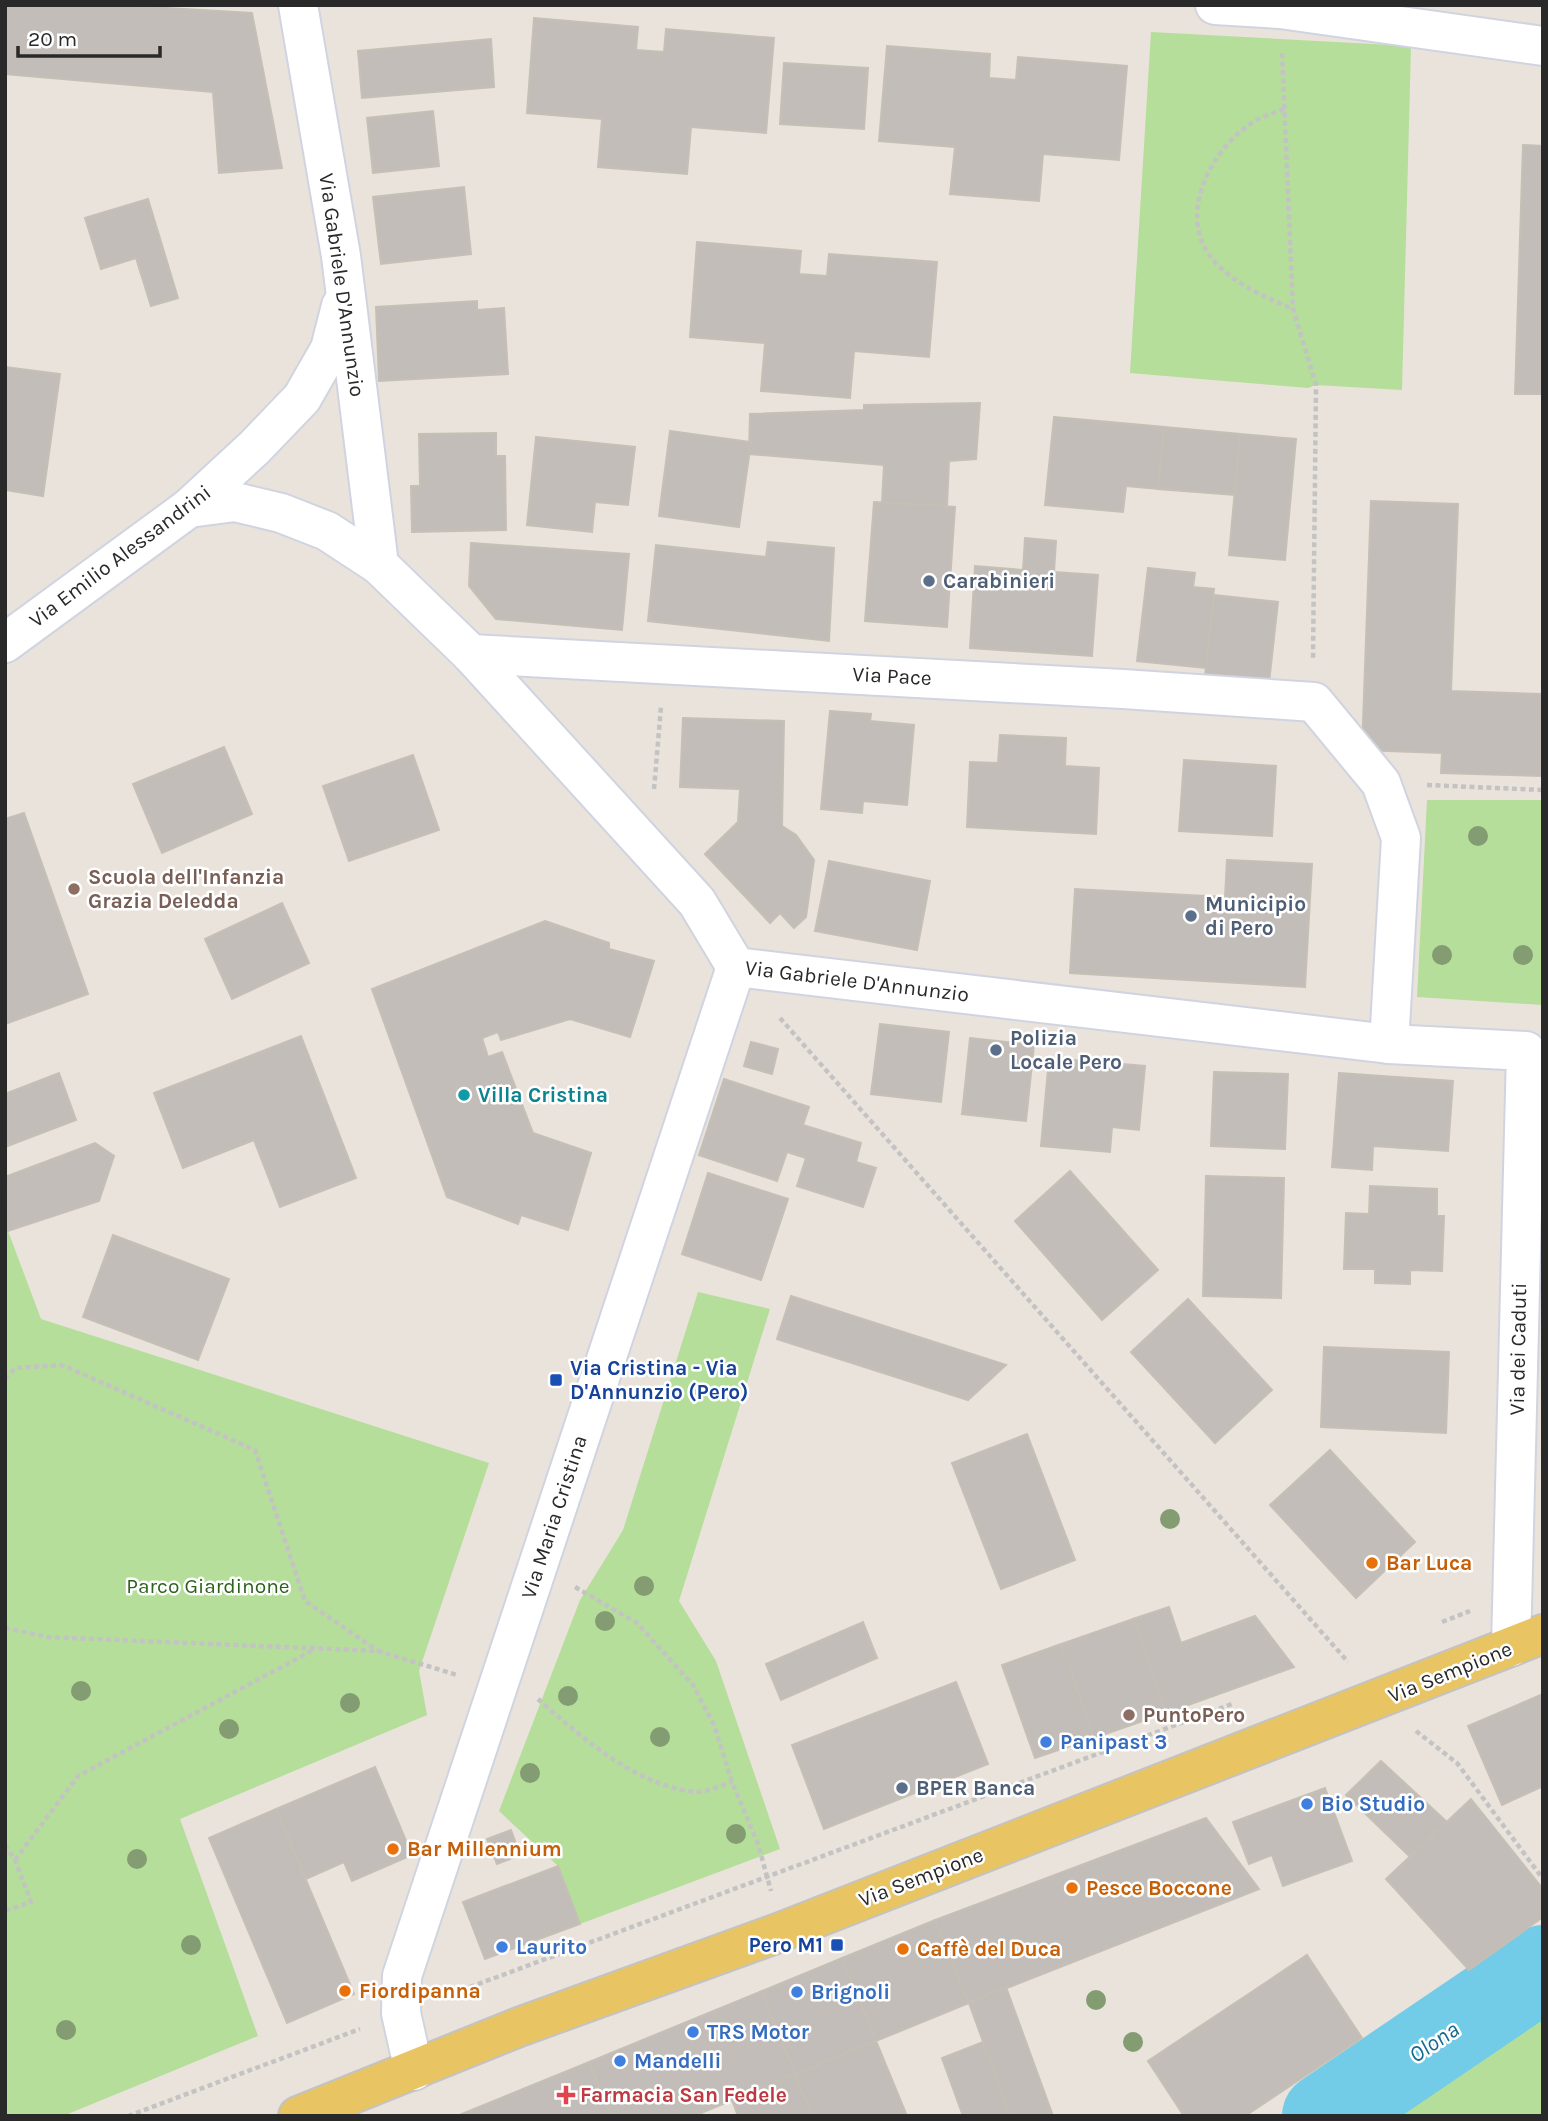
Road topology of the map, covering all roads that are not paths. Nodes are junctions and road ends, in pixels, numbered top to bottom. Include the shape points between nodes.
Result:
1 (298, 5) edge
2 (1215, 5) edge
3 (1543, 46) edge
4 (344, 294) junction
5 (189, 508) junction
6 (379, 565) junction
7 (5, 643) edge
8 (471, 654) junction
9 (736, 967) junction
10 (1389, 1044) junction
11 (1526, 1051) joint
12 (1527, 1641) edge
13 (414, 2071) junction
14 (298, 2116) edge

1 - 4 street, Via Gabriele D'Annunzio
2 - 3 street via 1280,9
4 - 5 street, Via Emilio Alessandrini via 330,349 302,398
4 - 6 street, Via Gabriele D'Annunzio
5 - 6 street, Via Gabriele D'Annunzio via 235,502 281,513 327,531
5 - 7 street, Via Emilio Alessandrini
6 - 8 street, Via Gabriele D'Annunzio
8 - 9 street, Via Gabriele D'Annunzio via 697,902
8 - 10 street, Via Pace via 1314,702 1381,783 1401,838
9 - 10 street, Via Gabriele D'Annunzio
9 - 13 street, Via Maria Cristina via 402,1976 401,2013
10 - 11 street, Via Gabriele D'Annunzio
11 - 12 street, Via dei Caduti via 1512,1593
12 - 13 main road, Via Sempione
13 - 14 main road, Via Sempione

